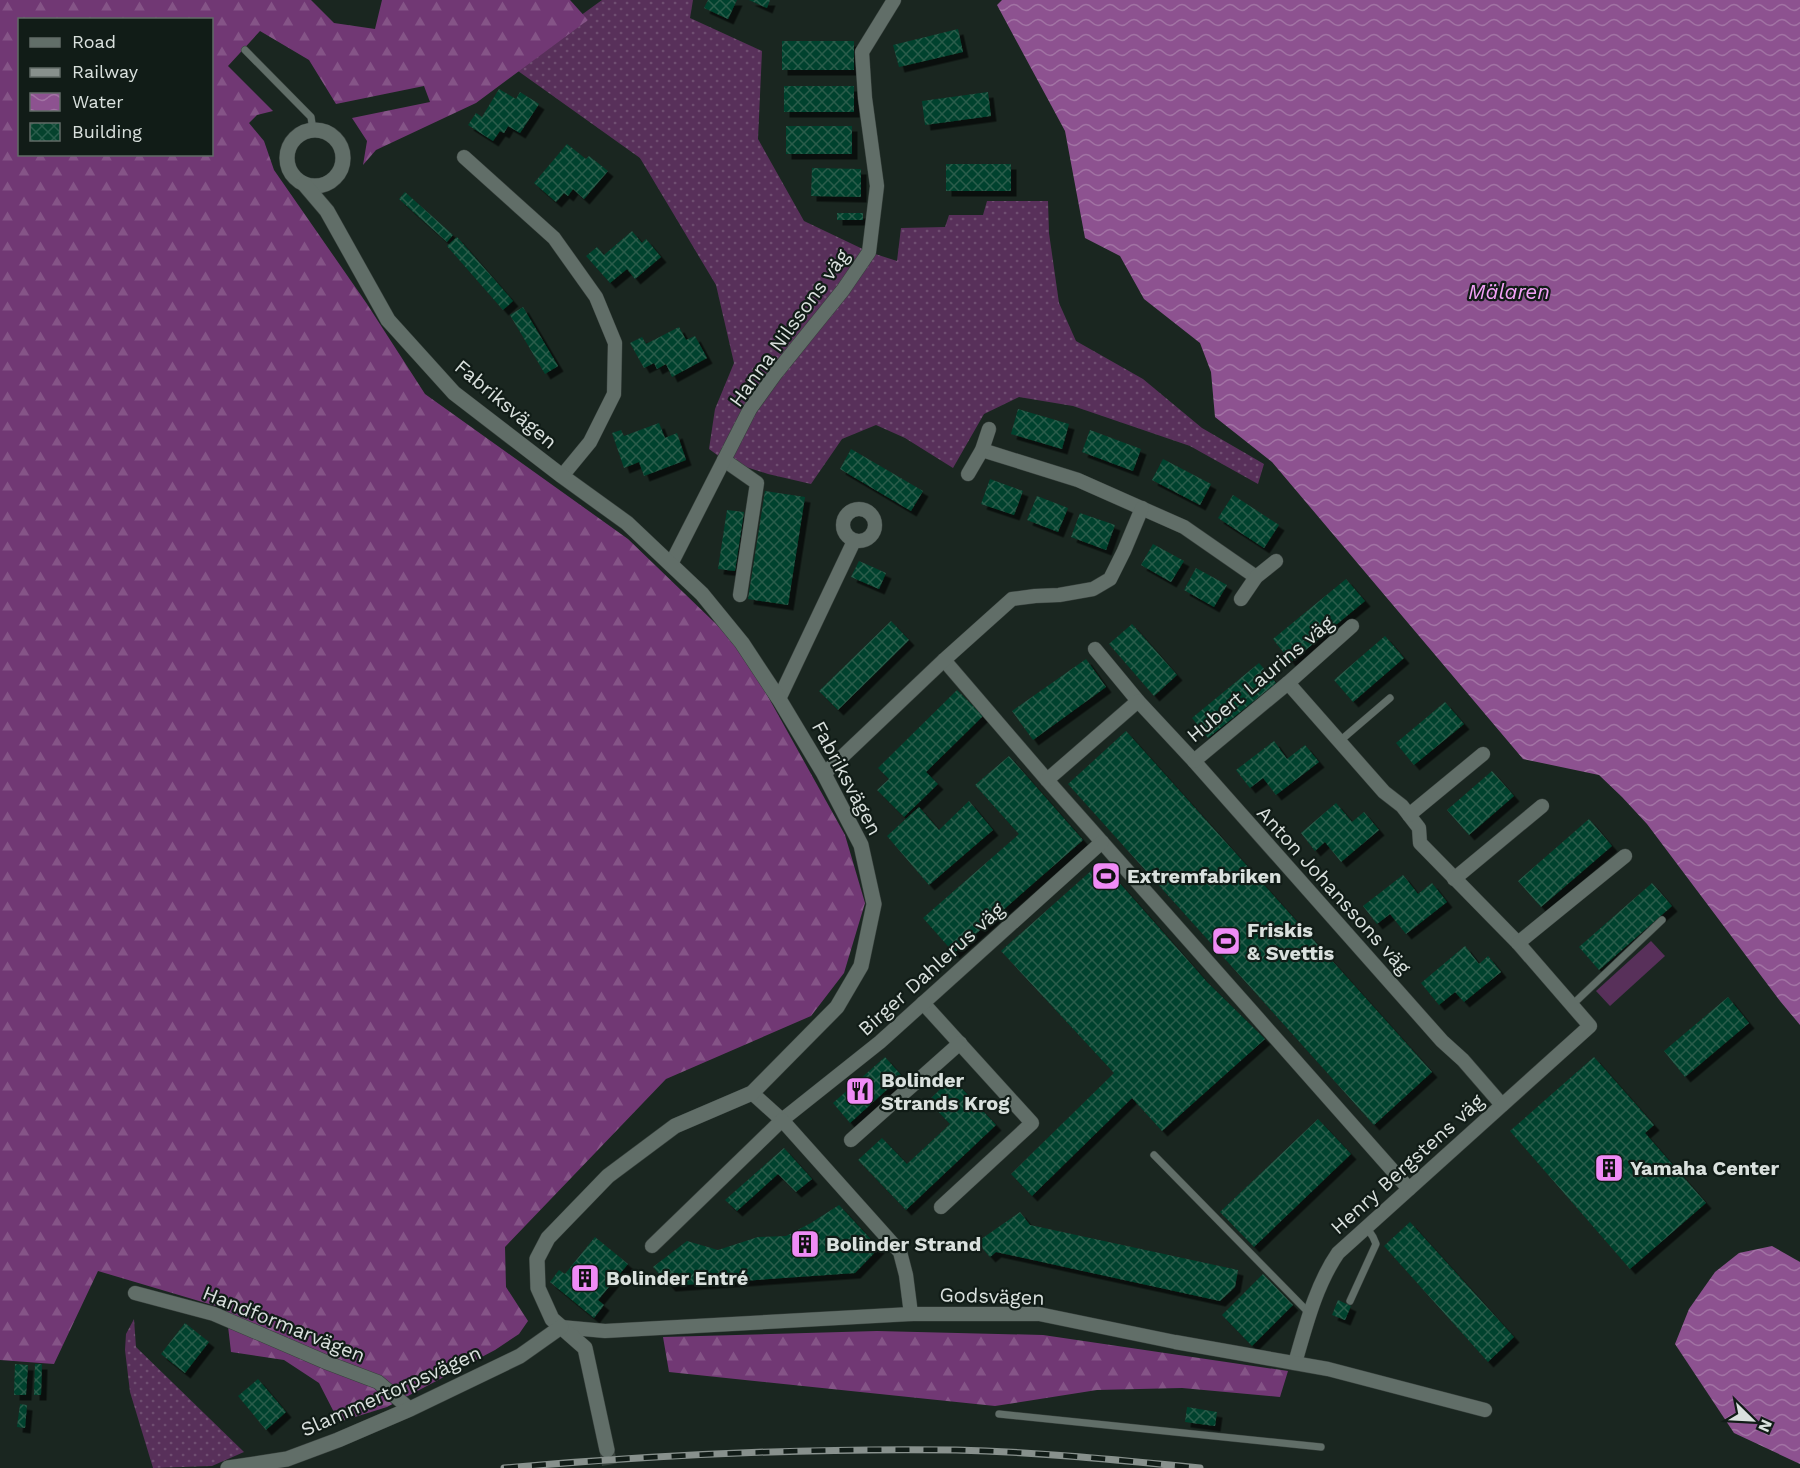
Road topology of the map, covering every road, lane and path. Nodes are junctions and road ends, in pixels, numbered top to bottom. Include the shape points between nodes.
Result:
1 (894, 0) edge
2 (245, 50) dead end
3 (313, 130) junction
4 (464, 157) dead end
5 (336, 177) junction
6 (304, 184) junction
7 (327, 211) junction
8 (989, 429) dead end
9 (982, 450) junction
10 (724, 460) junction
11 (968, 474) dead end
12 (562, 476) junction
13 (1142, 508) junction
14 (854, 541) dead end
15 (1276, 561) dead end
16 (671, 564) junction
17 (1257, 578) junction
18 (740, 595) dead end
19 (1241, 599) dead end
20 (1352, 626) dead end
21 (1095, 649) dead end
22 (944, 660) junction
23 (1288, 683) junction
24 (1390, 698) dead end
25 (779, 699) junction
26 (1138, 701) junction
27 (1341, 740) junction
28 (1483, 754) dead end
29 (1194, 761) junction
30 (824, 774) junction
31 (1047, 780) junction
32 (1542, 806) dead end
33 (1409, 815) junction
34 (1102, 843) junction
35 (1625, 856) dead end
36 (1454, 879) junction
37 (1662, 920) dead end
38 (1518, 943) junction
39 (923, 1003) junction
40 (1572, 1005) junction
41 (960, 1043) junction
42 (752, 1093) junction
43 (1502, 1105) junction
44 (782, 1120) junction
45 (851, 1140) dead end
46 (1154, 1155) dead end
47 (1409, 1189) junction
48 (941, 1207) dead end
49 (1367, 1228) junction
50 (652, 1246) dead end
51 (135, 1293) dead end
52 (1350, 1301) dead end
53 (911, 1314) junction
54 (1310, 1314) junction
55 (561, 1327) junction
56 (1295, 1363) junction
57 (410, 1409) junction
58 (1485, 1410) dead end
59 (999, 1414) dead end
60 (1321, 1448) dead end
61 (607, 1450) tunnel mouth
62 (228, 1468) edge

1 - 10 street, Hanna Nilssons väg via 862,52 876,186 869,252 750,409
2 - 3 lane via 311,117
3 - 5 street via 326,132 340,146 343,156
3 - 6 street, Fabriksvägen via 297,137 288,151 289,168
4 - 12 street via 554,238 596,297 615,343 614,394 590,442
5 - 6 street via 323,185
5 - 7 street
6 - 7 street, Fabriksvägen
7 - 12 street, Fabriksvägen via 388,320 454,393
8 - 9 street
9 - 11 street
9 - 13 street via 1078,480
10 - 16 street, Hanna Nilssons väg
10 - 18 street via 757,483
12 - 16 street, Fabriksvägen via 627,524
13 - 17 street via 1184,527
13 - 22 street via 1110,579 1093,589 1012,599
14 - 25 street
15 - 17 street
16 - 25 street, Fabriksvägen via 702,594 742,643
17 - 19 street
20 - 23 street, Hubert Laurins väg
21 - 26 street, Anton Johanssons väg
22 - 30 street
22 - 31 street
23 - 27 street
23 - 29 street, Hubert Laurins väg
24 - 27 lane
25 - 30 street, Fabriksvägen
26 - 29 street, Anton Johanssons väg
26 - 31 street
27 - 33 street via 1384,792
28 - 33 street
29 - 43 street, Anton Johanssons väg
30 - 42 street, Fabriksvägen via 861,845 874,904 861,966 837,1007
31 - 34 street
32 - 36 street
33 - 36 street via 1419,828 1420,843
34 - 39 street, Birger Dahlerus väg
34 - 47 street
35 - 38 street
36 - 38 street
37 - 40 lane
38 - 40 street
39 - 41 street
39 - 44 street, Birger Dahlerus väg
40 - 43 street, Henry Bergstens väg via 1590,1026
41 - 45 street
41 - 48 street via 1032,1123
42 - 44 street
42 - 55 street, Fabriksvägen via 675,1126 608,1176 548,1238 537,1259 538,1288 552,1319
43 - 47 street, Henry Bergstens väg
44 - 50 street, Birger Dahlerus väg
44 - 53 street via 900,1252
46 - 54 lane
47 - 49 street, Henry Bergstens väg
49 - 52 lane via 1376,1244
49 - 54 street, Henry Bergstens väg via 1338,1253 1326,1270
51 - 57 street, Handformarvägen via 214,1314 378,1382
53 - 55 street, Godsvägen via 605,1331
53 - 56 street, Godsvägen via 1039,1314
54 - 56 street, Henry Bergstens väg
55 - 57 street, Slammertorpsvägen via 520,1356
55 - 61 street, Fabriksvägen via 585,1348
56 - 58 street, Godsvägen
57 - 62 street, Slammertorpsvägen via 287,1459
59 - 60 lane

